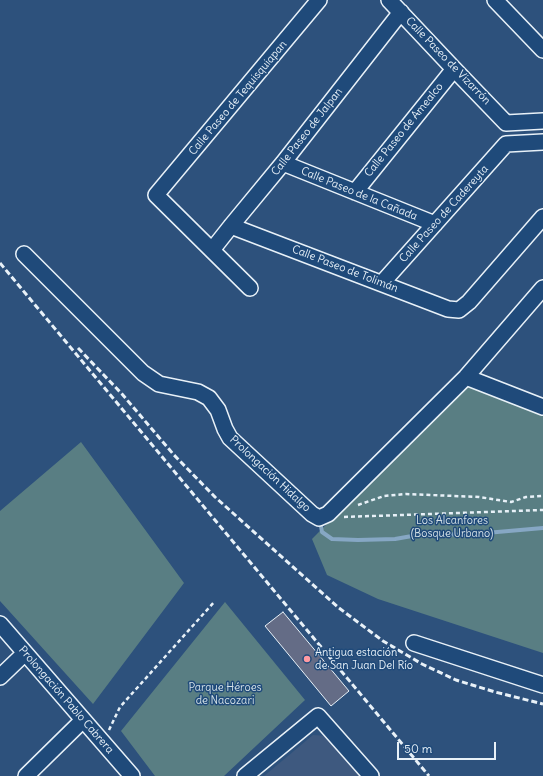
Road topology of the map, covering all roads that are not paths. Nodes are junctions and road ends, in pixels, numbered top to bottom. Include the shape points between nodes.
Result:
1 (319, 0) edge
2 (390, 0) edge
3 (495, 0) edge
4 (401, 12) junction
5 (543, 50) edge
6 (454, 69) junction
7 (543, 121) edge
8 (506, 123) junction
9 (543, 142) edge
10 (506, 144) junction
11 (283, 163) junction
12 (355, 192) junction
13 (543, 216) edge
14 (435, 224) junction
15 (231, 226) junction
16 (212, 250) junction
17 (24, 254) dead end
18 (382, 283) junction
19 (250, 288) dead end
20 (543, 288) edge
21 (466, 378) junction
22 (543, 407) edge
23 (0, 624) edge
24 (414, 643) dead end
25 (25, 653) junction
26 (0, 677) edge
27 (543, 685) edge
28 (83, 720) junction
29 (26, 776) edge
30 (132, 776) edge
31 (245, 776) edge
32 (371, 776) edge

1 - 16 street, Calle Paseo de Tequisquiapan via 156,195
2 - 4 street, Calle Paseo de Vizarrón
3 - 5 street
4 - 6 street, Calle Paseo de Vizarrón
4 - 11 street, Calle Paseo de Jalpan
6 - 8 street, Calle Paseo de Vizarrón
6 - 12 street, Calle Paseo de Amealco
7 - 8 street
8 - 10 street
9 - 10 street
10 - 14 street, Calle Paseo de Cadereyta
11 - 12 street, Calle Paseo de la Cañada
11 - 15 street, Calle Paseo de Jalpan
12 - 14 street, Calle Paseo de la Cañada
13 - 18 street, Calle Paseo de Tolimán via 469,302 459,310 448,309
14 - 18 street, Calle Paseo de Cadereyta
15 - 16 street, Calle Paseo de Jalpan
15 - 18 street, Calle Paseo de Tolimán
16 - 19 street
17 - 21 street, Prolongación Hidalgo via 143,374 159,384 198,392 209,398 218,410 230,438 319,518 328,514
20 - 21 street, Prolongación Hidalgo
21 - 22 street
23 - 25 street, Prolongación Pablo Cabrera
24 - 27 street
25 - 26 street
25 - 28 street, Prolongación Pablo Cabrera
28 - 29 street
28 - 30 street, Prolongación Pablo Cabrera
31 - 32 street via 318,716

